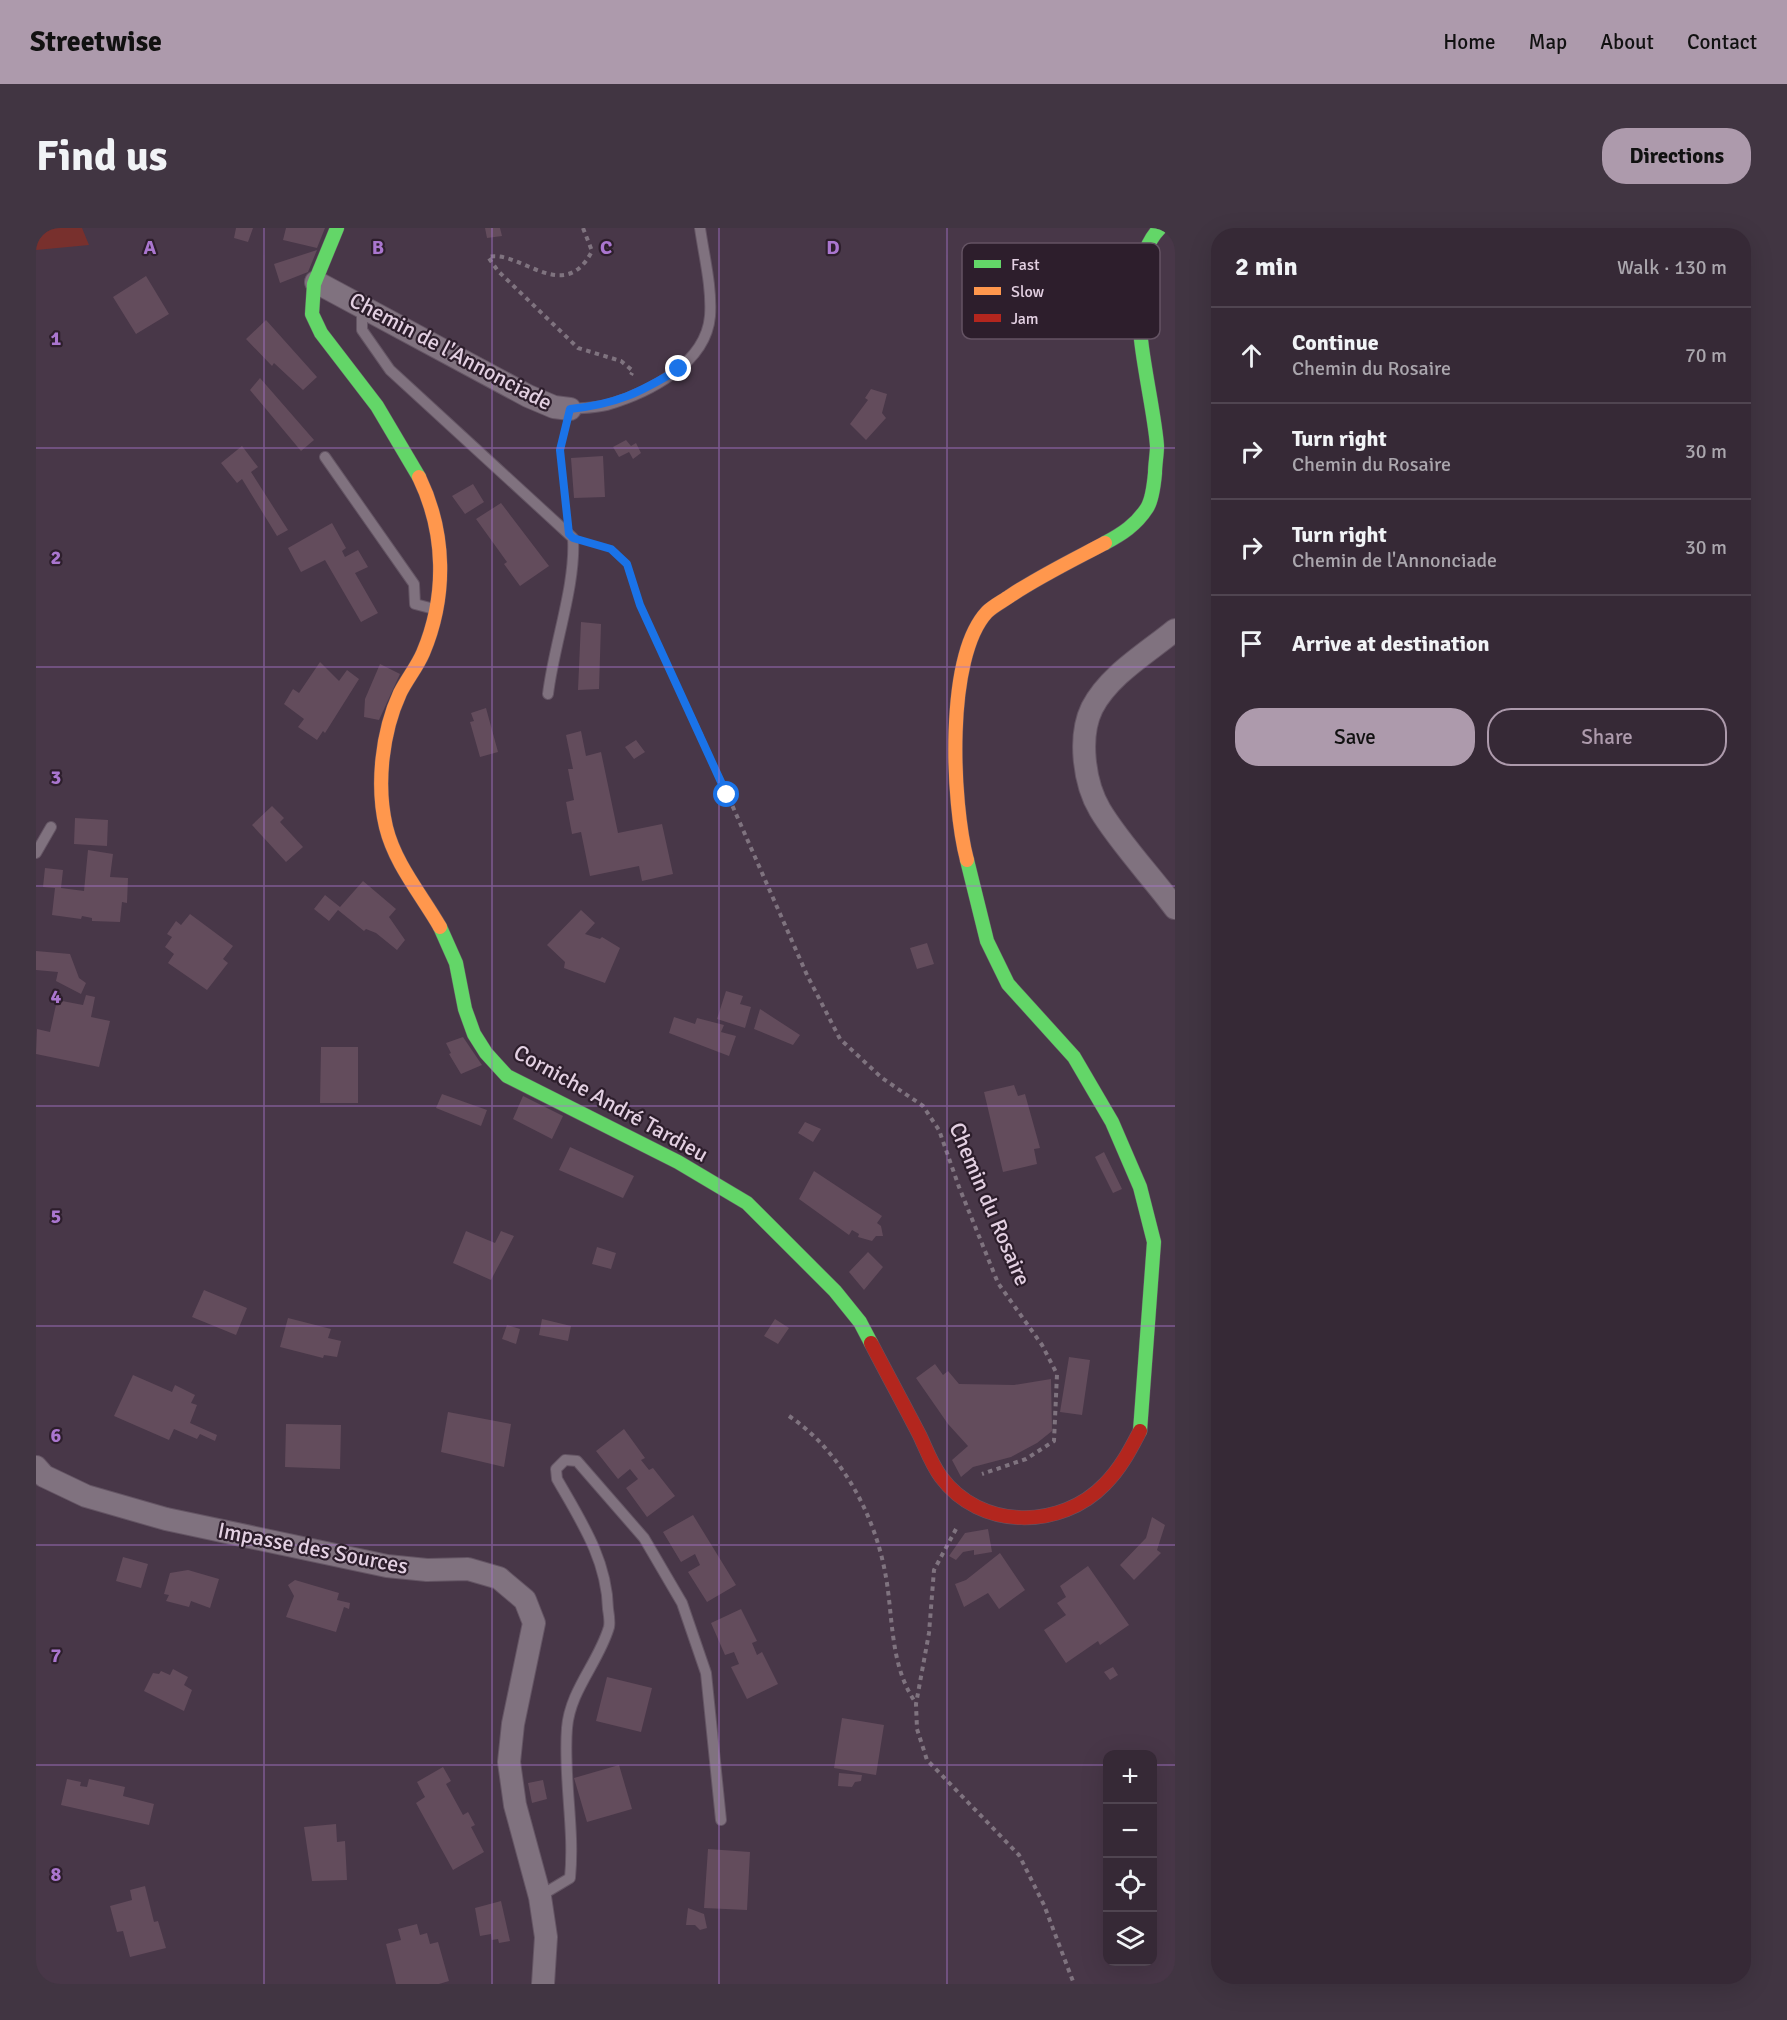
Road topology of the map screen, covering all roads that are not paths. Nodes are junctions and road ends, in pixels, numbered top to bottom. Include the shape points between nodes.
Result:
1 (336, 228) edge
2 (700, 228) edge
3 (1160, 228) edge
4 (1149, 243) edge
5 (316, 282) junction
6 (363, 308) junction
7 (1142, 339) edge
8 (570, 409) joint
9 (325, 457) dead end
10 (435, 609) junction
11 (1175, 630) edge
12 (548, 693) dead end
13 (51, 827) dead end
14 (36, 854) edge
15 (1175, 908) edge
16 (36, 1467) edge
17 (722, 1820) dead end
18 (540, 1897) junction
19 (543, 1984) edge

1 - 5 street, Corniche André Tardieu
2 - 8 lane, Chemin de l'Annonciade via 710,317 701,346 679,369 641,392 606,405
3 - 4 street, Corniche André Tardieu
5 - 6 street, Chemin de l'Annonciade
5 - 10 street, Corniche André Tardieu via 311,302 314,322 325,341 354,372 427,492 437,527 440,585
6 - 8 street, Chemin de l'Annonciade via 528,396
6 - 12 lane via 362,330 390,370 571,536 575,559
7 - 10 street, Corniche André Tardieu via 1158,447 1148,507 1128,531 1038,578 987,612 965,651 956,710 959,830 987,941 1008,984 1074,1057 1112,1122 1140,1187 1154,1242 1140,1431 1131,1454 1105,1487 1071,1510 1039,1518 1012,1519 984,1512 956,1496 940,1477 860,1322 828,1283 747,1203 678,1162 507,1076 485,1054 470,1026 454,956 393,849 386,825 382,784 388,736 398,697 421,658
9 - 10 lane via 414,584 415,604
11 - 15 street via 1112,681 1092,709 1084,742 1087,775 1099,809
13 - 14 lane
16 - 18 street, Impasse des Sources via 44,1476 86,1496 166,1519 387,1566 468,1569 499,1578 525,1600 534,1623 509,1762 515,1804
17 - 18 lane via 706,1673 682,1603 644,1538 609,1495 577,1461 565,1460 556,1468 557,1479 595,1545 608,1590 609,1626 578,1689 567,1725 566,1777 573,1852 570,1878
18 - 19 street, Impasse des Sources via 546,1937

